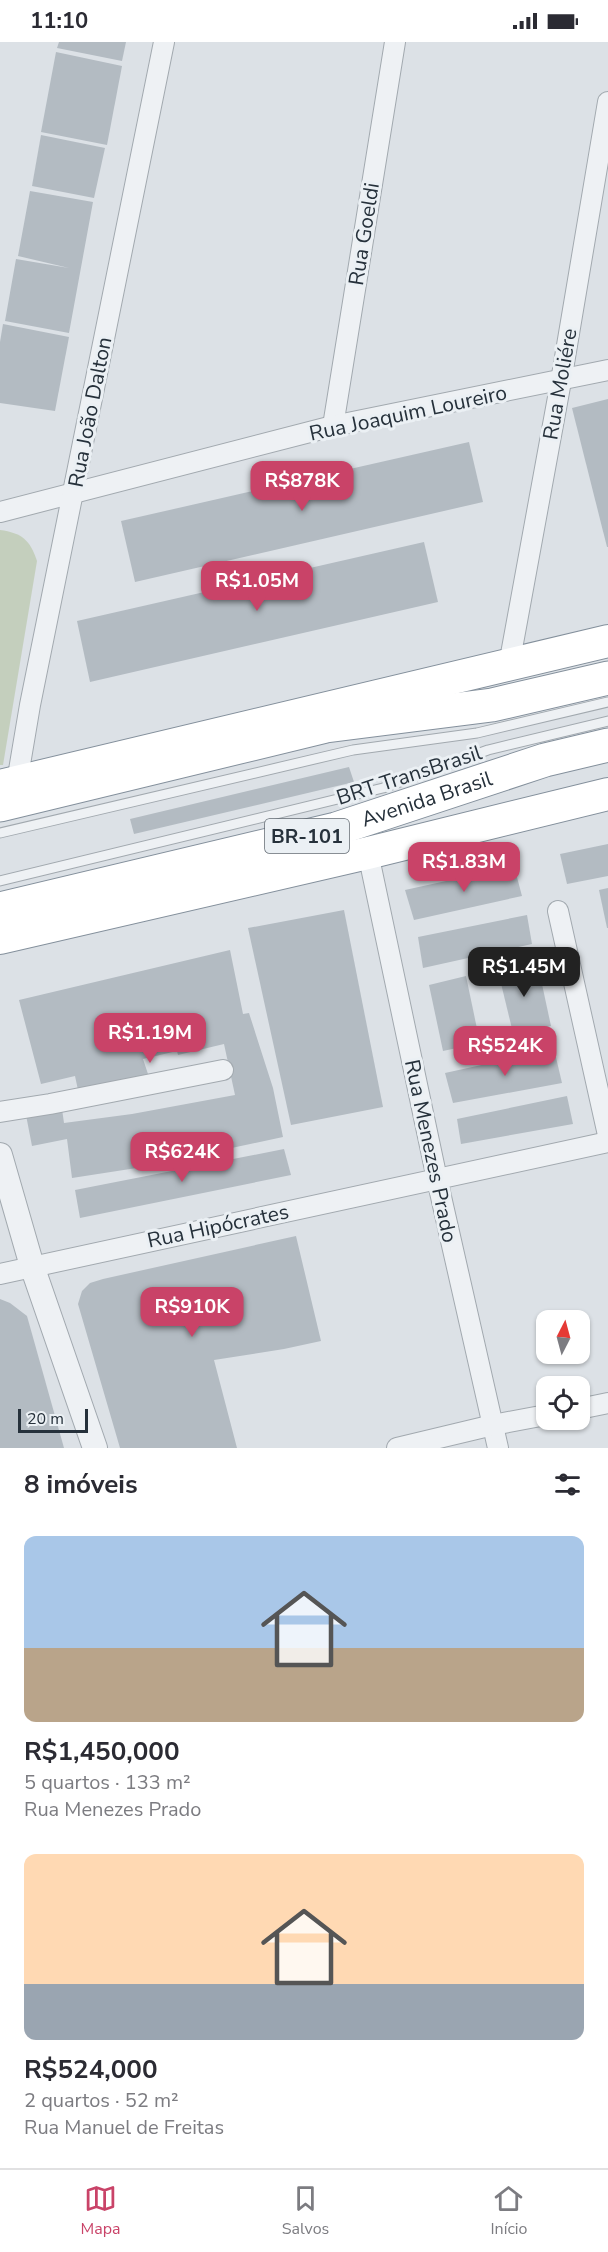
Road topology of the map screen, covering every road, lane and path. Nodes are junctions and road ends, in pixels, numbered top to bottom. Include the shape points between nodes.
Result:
1 (164, 42) edge
2 (396, 42) edge
3 (608, 102) edge
4 (608, 370) edge
5 (561, 381) junction
6 (333, 426) junction
7 (74, 495) junction
8 (0, 512) edge
9 (608, 641) edge
10 (509, 665) junction
11 (608, 678) edge
12 (608, 702) edge
13 (608, 721) edge
14 (608, 745) edge
15 (608, 753) edge
16 (545, 760) junction
17 (6, 791) edge
18 (608, 794) edge
19 (0, 833) edge
20 (368, 853) junction
21 (0, 881) edge
22 (0, 909) edge
23 (558, 912) dead end
24 (0, 938) edge
25 (223, 1070) dead end
26 (0, 1112) edge
27 (608, 1135) edge
28 (608, 1143) edge
29 (0, 1155) edge
30 (437, 1179) junction
31 (32, 1266) junction
32 (0, 1274) edge
33 (608, 1403) edge
34 (590, 1406) edge
35 (536, 1417) edge
36 (493, 1425) junction
37 (94, 1448) edge
38 (397, 1448) edge
39 (498, 1448) edge

1 - 7 street, Rua João Dalton
2 - 6 street, Rua Goeldi
3 - 5 street, Rua Moliére
4 - 5 street, Rua Joaquim Loureiro
5 - 6 street, Rua Joaquim Loureiro
5 - 10 street, Rua Moliére
6 - 7 street, Rua Joaquim Loureiro
7 - 8 street, Rua Joaquim Loureiro
7 - 17 street, Rua João Dalton via 30,705
9 - 10 highway
10 - 17 highway
11 - 17 highway via 492,705 326,726
12 - 19 lane, BRT TransBrasil via 477,733 353,750
13 - 21 lane, BRT TransBrasil via 488,750 383,788
14 - 16 highway, Avenida Brasil / BR-101
15 - 16 highway
16 - 22 highway, Avenida Brasil / BR-101 via 336,829
18 - 20 highway, Avenida Brasil / BR-101
20 - 24 highway, Avenida Brasil / BR-101
20 - 30 street, Rua Menezes Prado
23 - 27 street
25 - 26 street
28 - 30 street, Rua Hipócrates
29 - 31 street
30 - 31 street, Rua Hipócrates
30 - 36 street, Rua Menezes Prado
31 - 32 street, Rua Hipócrates
31 - 37 street
33 - 34 street
35 - 36 street
36 - 38 street
36 - 39 street, Rua Menezes Prado

